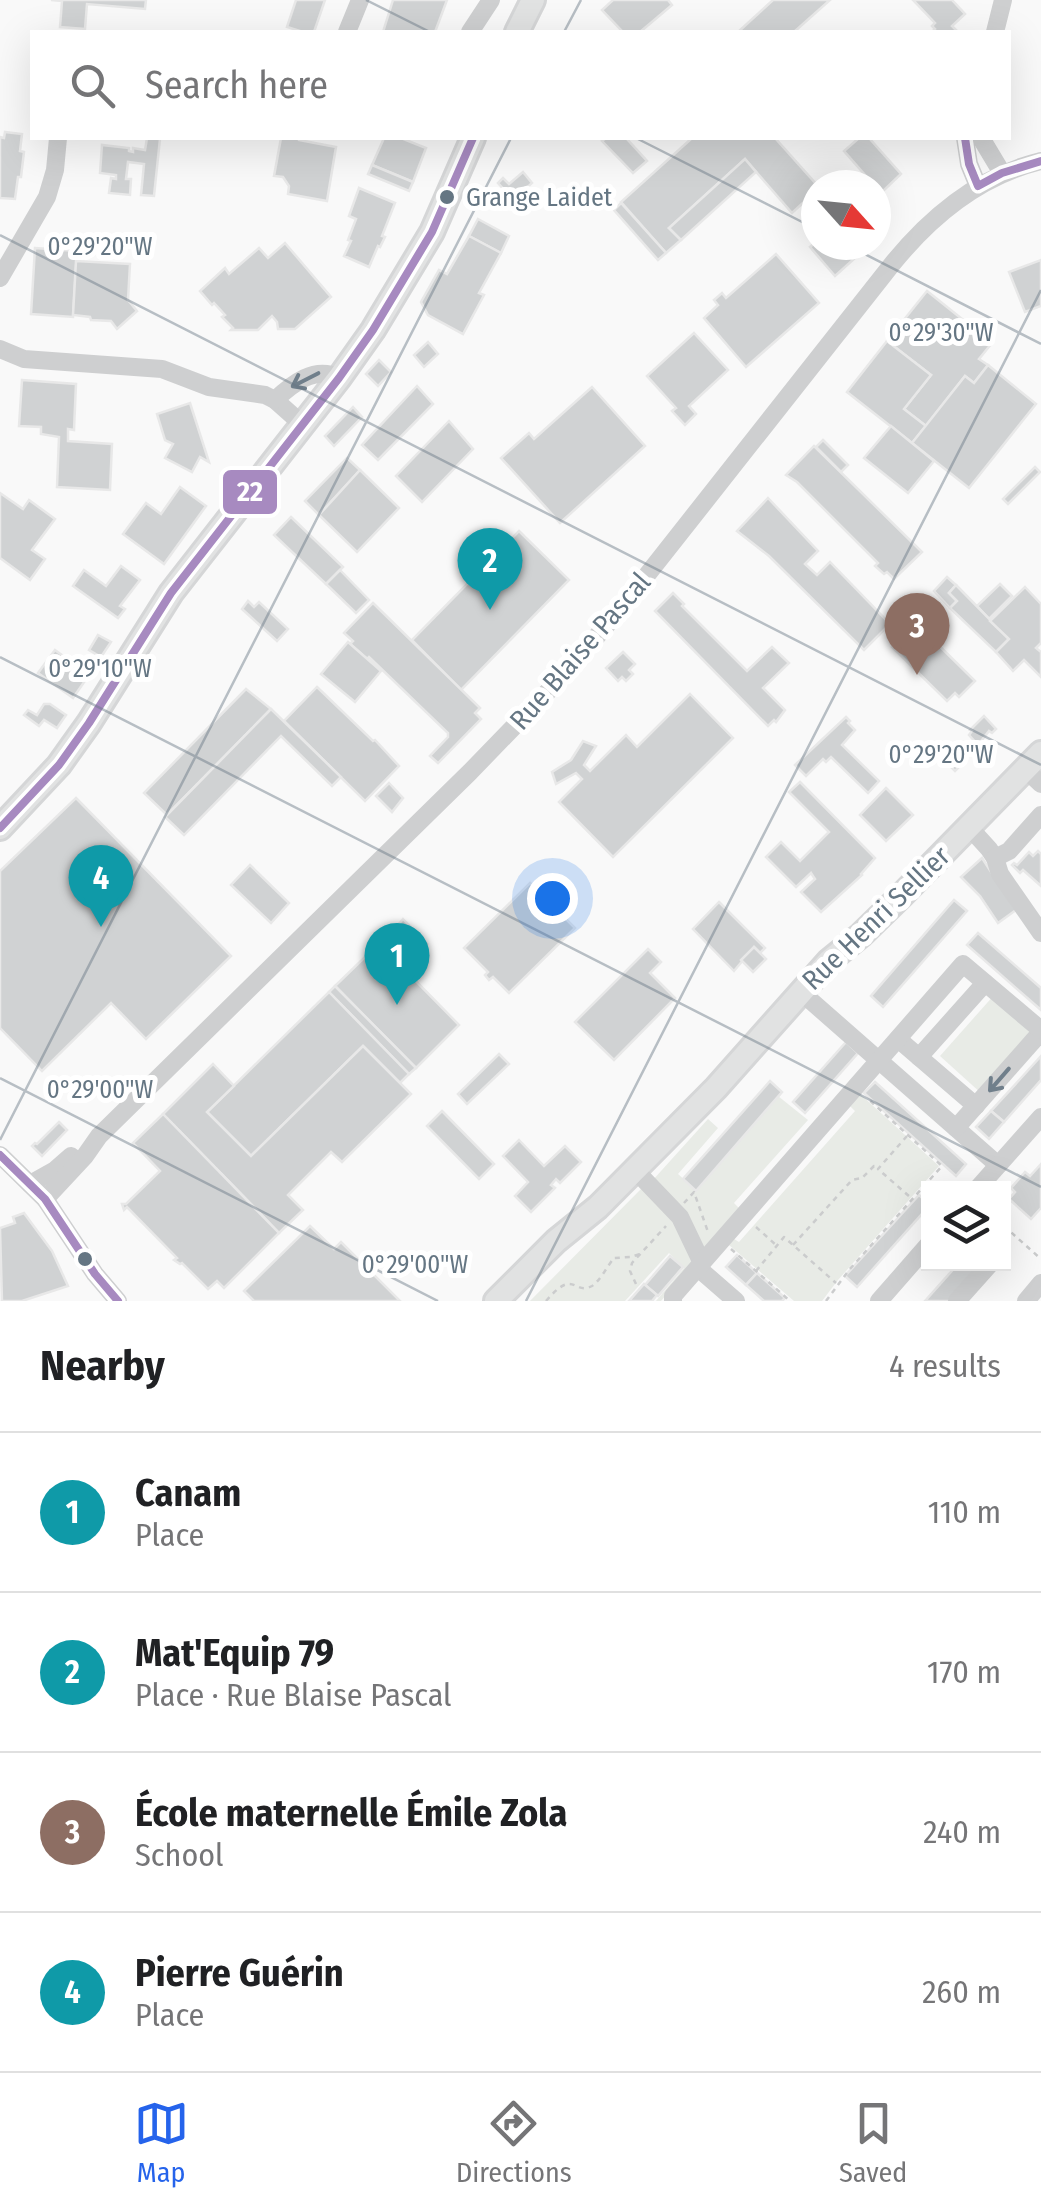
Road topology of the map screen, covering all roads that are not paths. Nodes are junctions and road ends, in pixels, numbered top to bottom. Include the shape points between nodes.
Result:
1 (360, 0) edge
2 (492, 0) edge
3 (533, 0) edge
4 (1003, 0) edge
5 (348, 30) edge
6 (471, 30) edge
7 (518, 30) edge
8 (996, 30) edge
9 (58, 140) edge
10 (472, 140) edge
11 (965, 140) edge
12 (982, 140) edge
13 (1041, 161) edge
14 (1002, 173) junction
15 (978, 186) junction
16 (0, 278) edge
17 (0, 349) edge
18 (24, 358) junction
19 (0, 366) edge
20 (339, 378) junction
21 (275, 400) junction
22 (302, 424) junction
23 (1037, 768) edge
24 (1041, 816) edge
25 (0, 828) edge
26 (973, 831) junction
27 (995, 858) junction
28 (1041, 933) edge
29 (985, 983) junction
30 (810, 1000) junction
31 (1041, 1031) edge
32 (898, 1039) junction
33 (919, 1056) junction
34 (879, 1060) junction
35 (716, 1088) junction
36 (976, 1106) junction
37 (1041, 1117) edge
38 (956, 1128) junction
39 (100, 1136) junction
40 (0, 1154) edge
41 (998, 1165) junction
42 (635, 1170) junction
43 (984, 1181) edge
44 (30, 1184) junction
45 (45, 1199) junction
46 (598, 1207) junction
47 (921, 1253) edge
48 (700, 1266) junction
49 (984, 1271) edge
50 (1041, 1284) edge
51 (112, 1298) edge
52 (496, 1301) edge
53 (510, 1301) edge
54 (672, 1301) edge
55 (736, 1301) edge
56 (879, 1301) edge
57 (957, 1301) edge
58 (1026, 1301) edge

1 - 5 street
2 - 6 street
3 - 7 main road
4 - 8 street
9 - 16 street via 47,198
10 - 20 main road via 422,250
11 - 15 street
12 - 14 street
13 - 14 street, Rue Blaise Pascal
14 - 15 street, Rue Blaise Pascal
15 - 39 street, Rue Blaise Pascal via 910,242 558,682
17 - 18 street
18 - 19 street
18 - 21 street via 162,369
20 -> 21 street via 313,374
20 - 22 main road
21 - 22 street
22 - 25 main road via 178,583 59,765
23 - 26 main road, Rue Henri Sellier
24 - 27 street
26 - 27 street
26 - 30 main road, Rue Henri Sellier
26 - 35 main road, Rue Henri Sellier via 829,961
27 - 28 street
29 - 31 street
29 - 32 street via 964,964
29 - 33 street
30 - 34 street
30 - 35 main road, Rue Henri Sellier
31 -> 36 street
32 - 33 street
32 - 34 street
33 - 36 street
34 - 38 street
34 - 48 street
35 - 42 main road, Rue Henri Sellier
36 - 38 street
37 - 41 street
38 - 41 street
39 - 44 street, Rue Blaise Pascal
39 - 45 street, Rue Blaise Pascal
40 - 44 street
41 - 43 street
42 - 46 main road, Rue Henri Sellier
42 - 48 street via 680,1217
44 - 45 street
45 - 51 street
46 - 52 main road, Rue Henri Sellier
46 - 53 main road, Rue Henri Sellier
47 - 56 street
48 - 54 street
48 - 55 street
49 - 57 street
50 - 58 street

